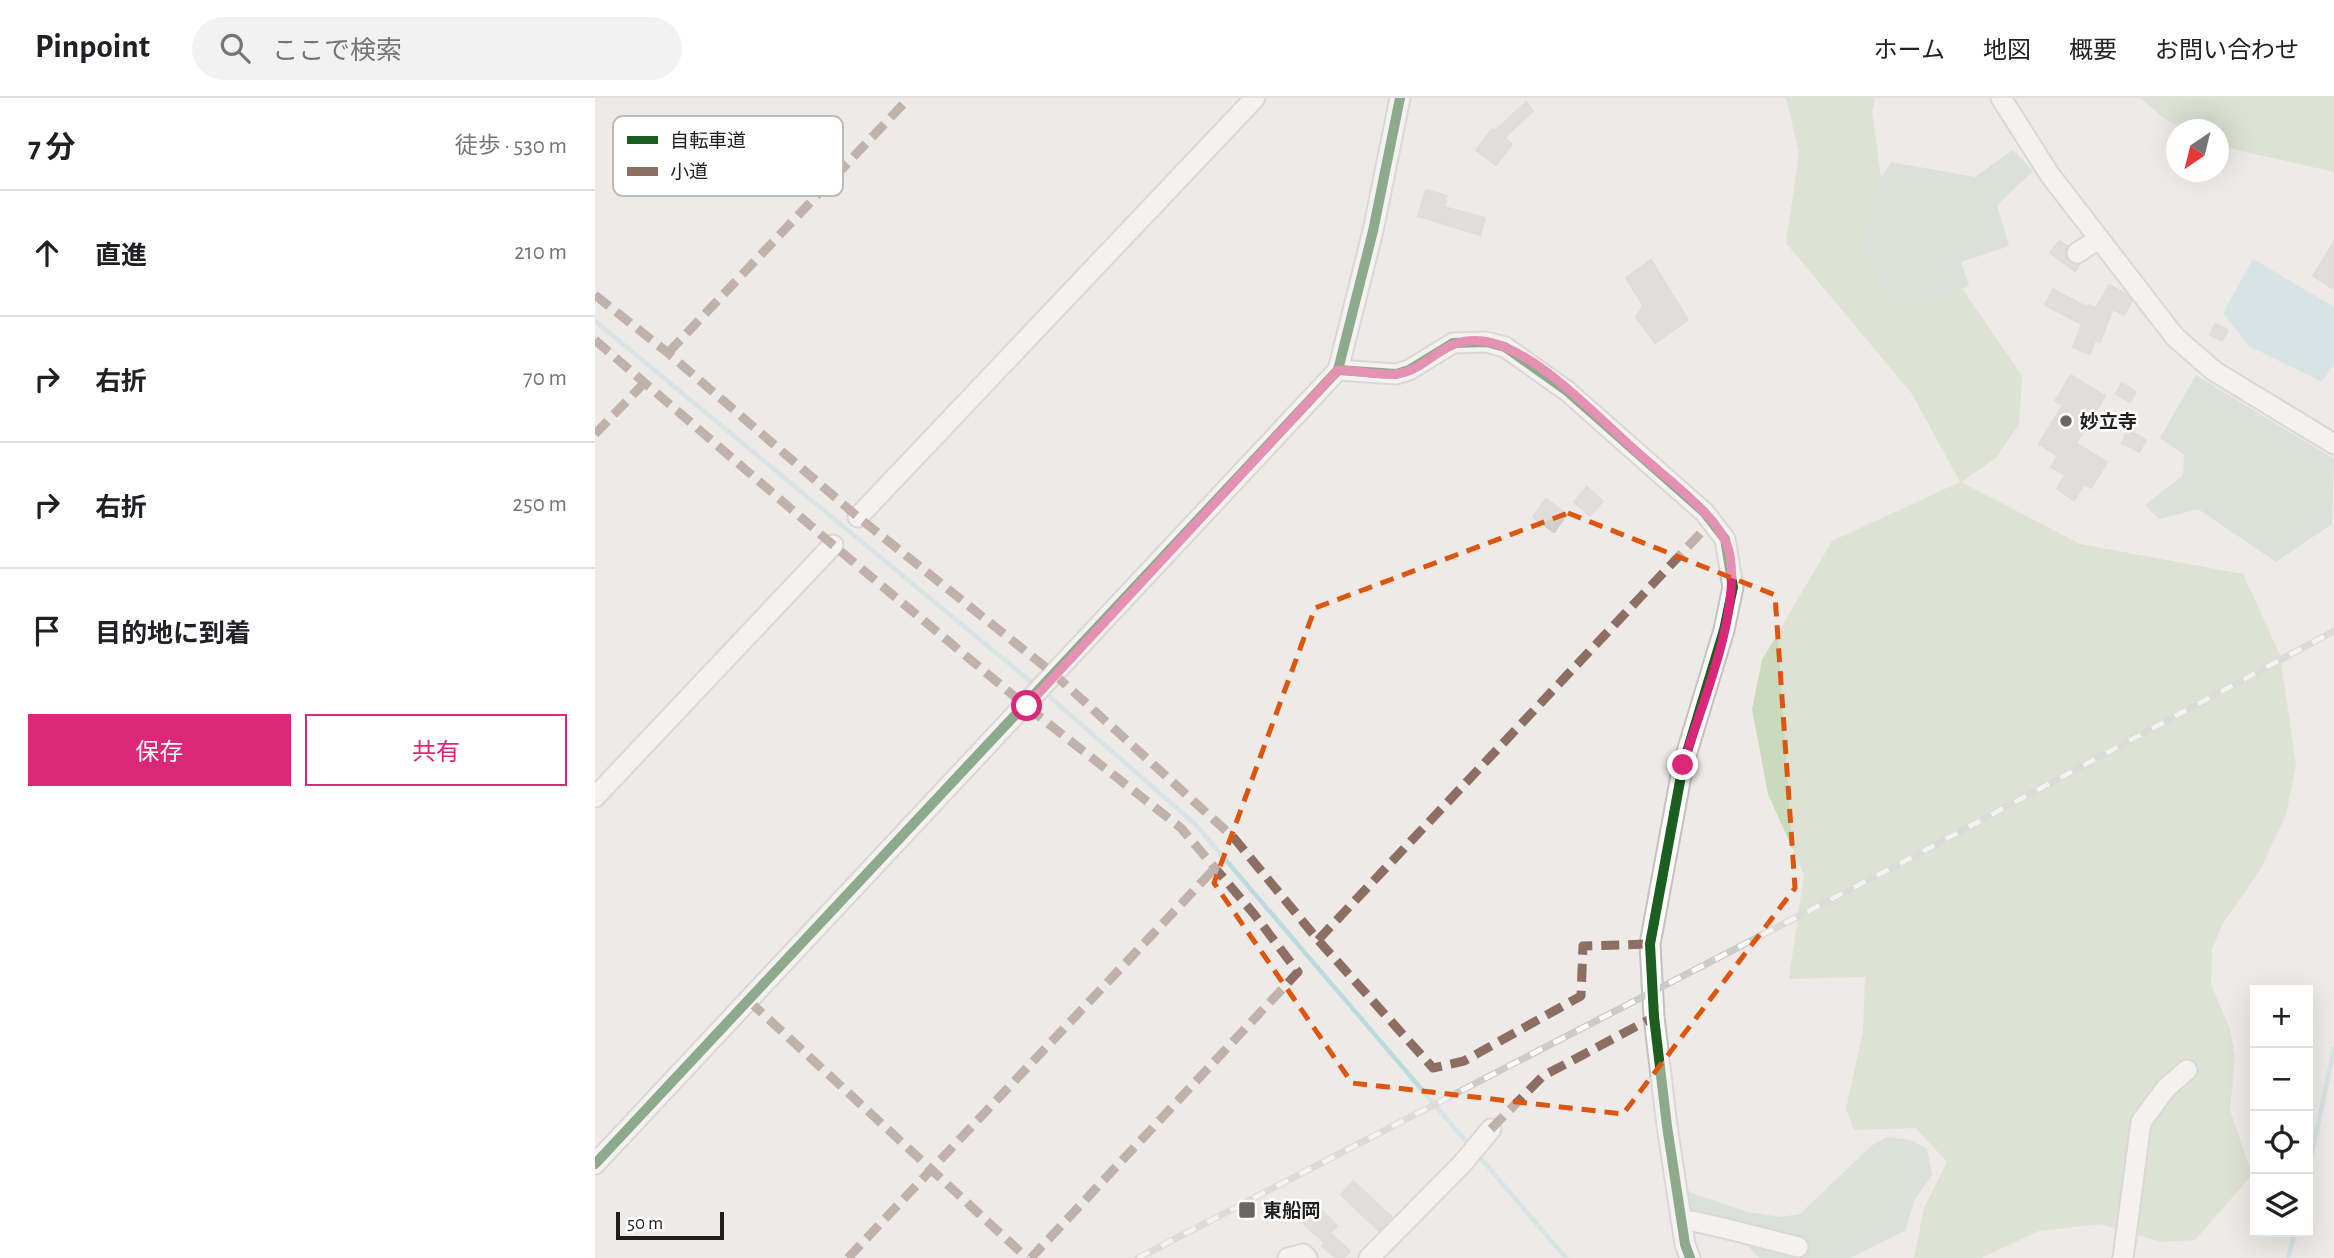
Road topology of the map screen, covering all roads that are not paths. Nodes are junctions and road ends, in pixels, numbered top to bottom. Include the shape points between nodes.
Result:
1 (1255, 98) edge
2 (1400, 98) edge
3 (2001, 98) edge
4 (2097, 240) junction
5 (2077, 253) dead end
6 (1338, 370) junction
7 (2334, 444) edge
8 (858, 517) dead end
9 (833, 545) dead end
10 (595, 797) edge
11 (2187, 1070) dead end
12 (1491, 1129) dead end
13 (595, 1164) edge
14 (1681, 1219) junction
15 (1798, 1247) road end
16 (1289, 1258) edge
17 (1307, 1258) edge
18 (1370, 1258) edge
19 (1691, 1258) edge
20 (2123, 1258) edge

1 - 8 street
2 - 6 street
3 - 4 street
4 - 5 street
4 - 7 street via 2175,337 2214,371
6 - 13 street
6 - 14 street via 1396,374 1453,343 1486,341 1505,347 1567,391 1705,512 1725,539 1733,587 1683,765 1650,944 1654,1017
9 - 10 street
11 - 20 street via 2166,1088 2141,1122
12 - 18 street
14 - 15 street via 1727,1226
14 - 19 street
16 - 17 street via 1303,1254

